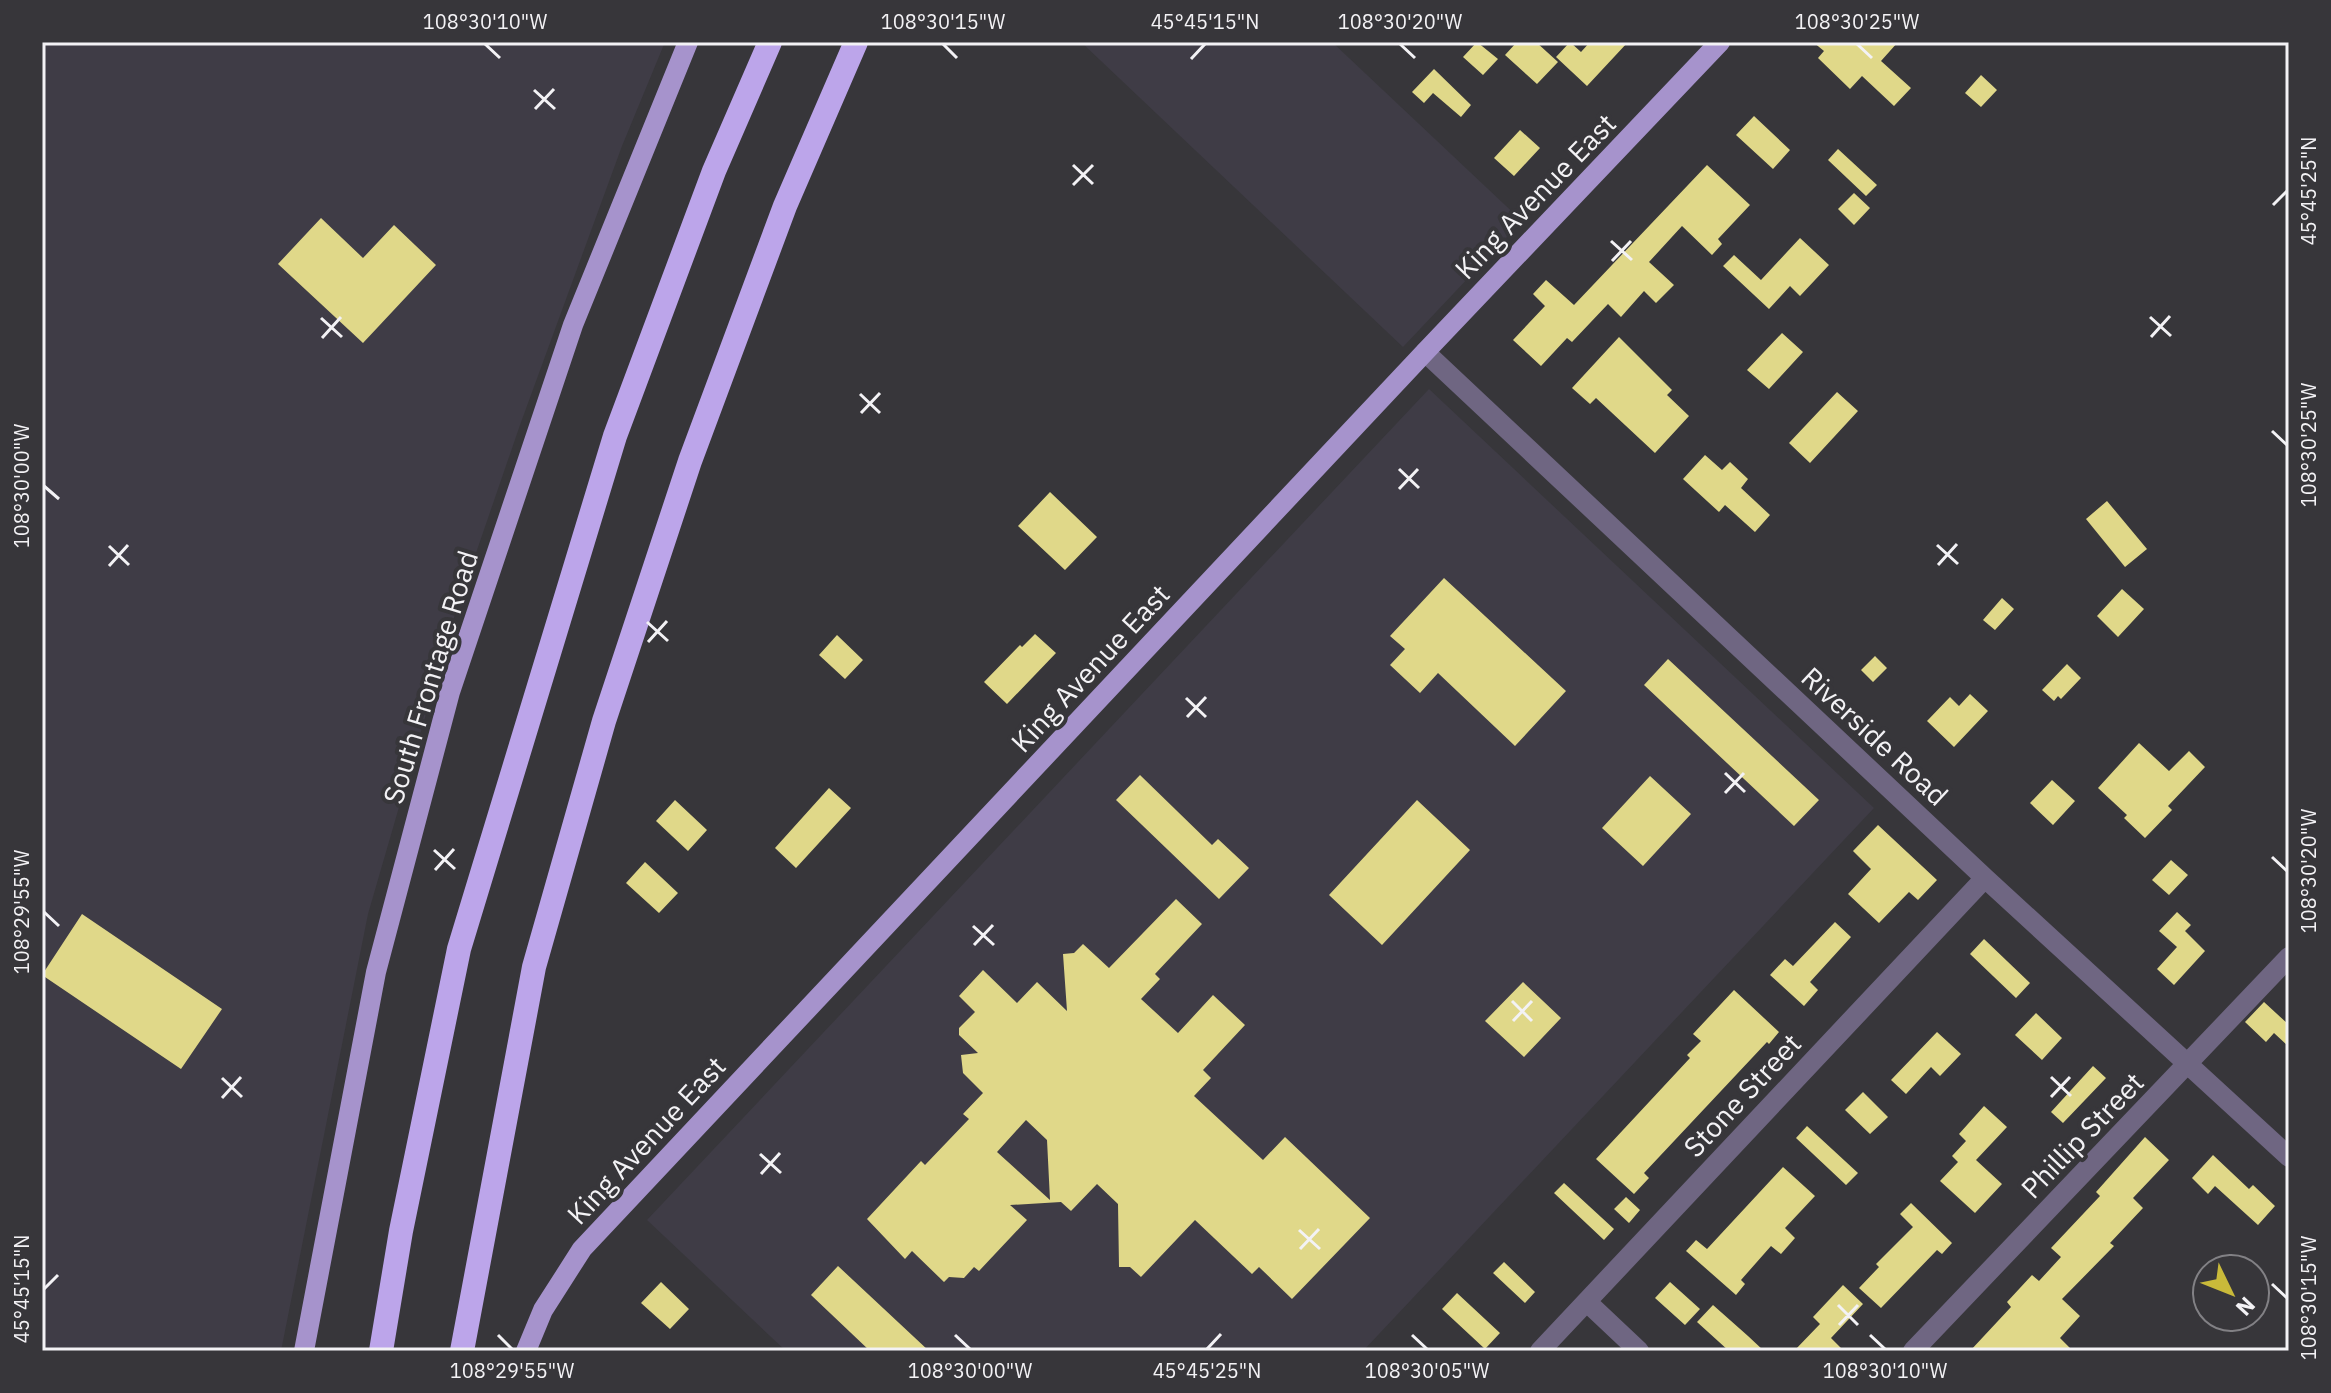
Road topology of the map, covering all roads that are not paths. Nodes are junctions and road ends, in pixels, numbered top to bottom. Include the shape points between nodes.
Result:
1 (688, 42) edge
2 (770, 42) edge
3 (856, 42) edge
4 (1720, 42) edge
5 (1425, 352) junction
6 (1985, 878) junction
7 (2289, 957) edge
8 (2189, 1064) junction
9 (2289, 1157) edge
10 (1587, 1302) junction
11 (304, 1351) edge
12 (381, 1351) edge
13 (462, 1351) edge
14 (526, 1351) edge
15 (1540, 1351) edge
16 (1639, 1351) edge
17 (1913, 1351) edge

1 - 11 main road, South Frontage Road via 573,325 450,692 376,972
2 - 12 highway via 714,171 615,436 463,934
3 - 13 highway via 774,234 690,461 604,721 534,967
4 - 5 main road, King Avenue East
5 - 6 street, Riverside Road
5 - 14 main road, King Avenue East via 582,1249 543,1310
6 - 8 street, Riverside Road
6 - 10 street, Stone Street
7 - 8 street, Phillip Street
8 - 9 street, Riverside Road
8 - 17 street, Phillip Street
10 - 15 street, Stone Street
10 - 16 street

